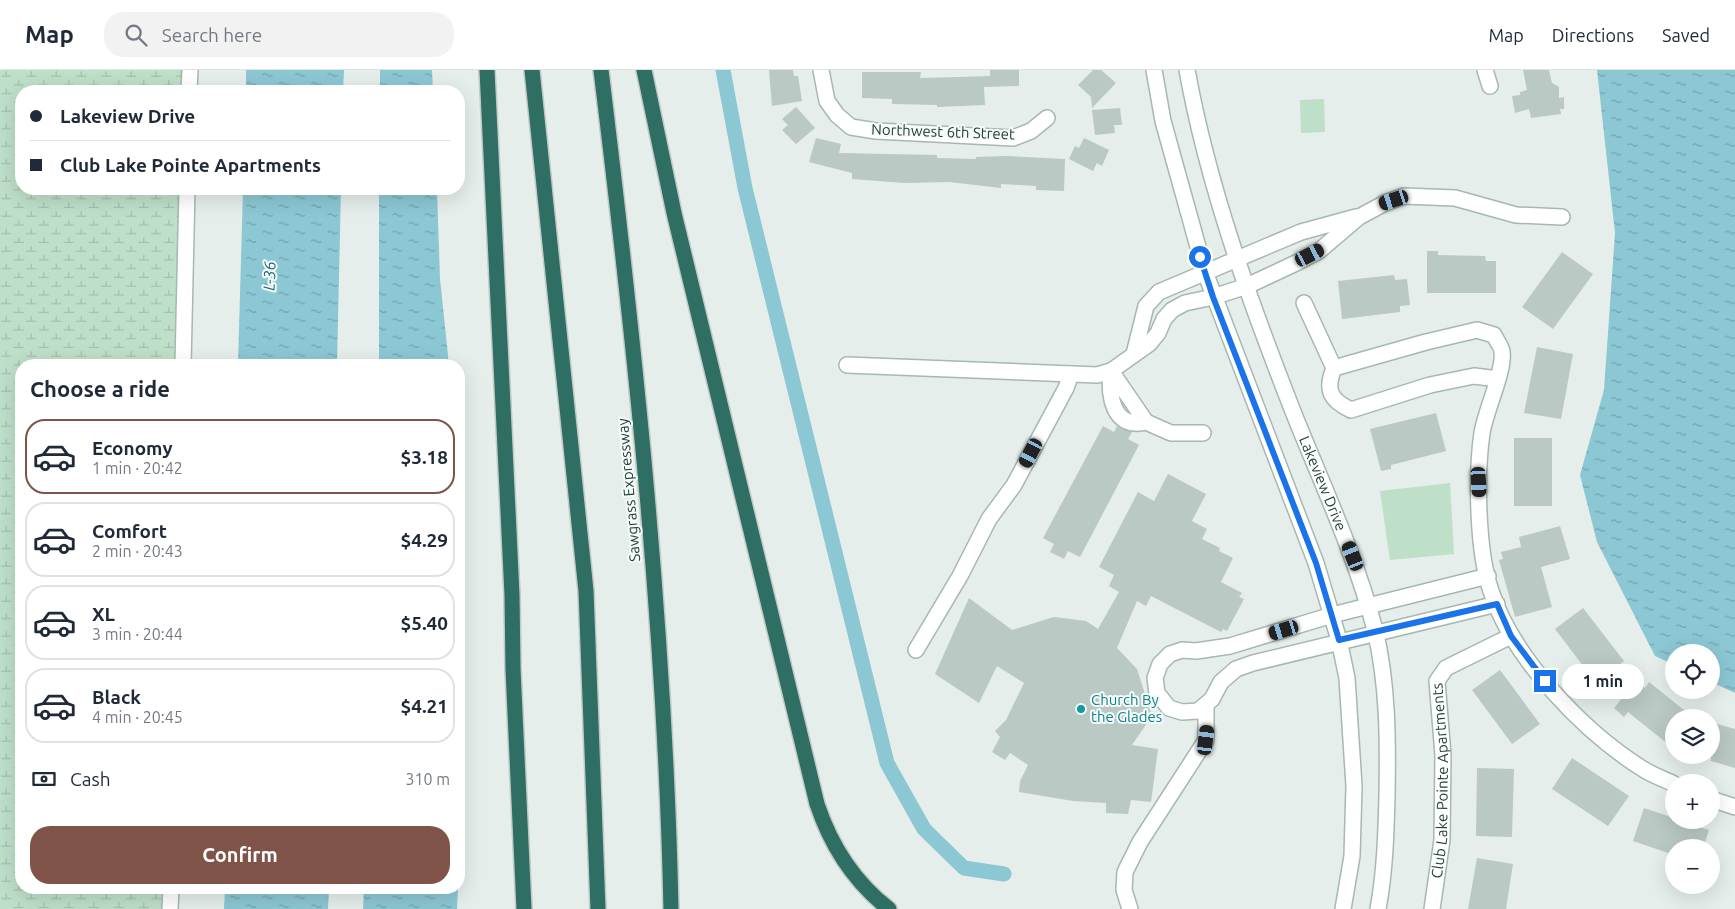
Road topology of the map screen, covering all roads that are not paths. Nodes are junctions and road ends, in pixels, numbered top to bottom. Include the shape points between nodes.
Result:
1 (190, 70) edge
2 (487, 70) edge
3 (532, 70) edge
4 (601, 70) edge
5 (644, 70) edge
6 (821, 70) edge
7 (1154, 70) edge
8 (1187, 70) edge
9 (1485, 70) edge
10 (189, 85) edge
11 (1490, 86) dead end
12 (1047, 118) dead end
13 (187, 195) edge
14 (1358, 217) junction
15 (1562, 217) dead end
16 (1301, 232) junction
17 (1310, 255) junction
18 (1237, 259) junction
19 (1205, 272) junction
20 (1247, 286) junction
21 (1213, 297) junction
22 (1304, 303) dead end
23 (1134, 354) junction
24 (183, 359) edge
25 (847, 364) dead end
26 (1334, 368) junction
27 (1111, 371) junction
28 (1071, 374) junction
29 (1498, 379) junction
30 (1203, 433) dead end
31 (1488, 576) junction
32 (1437, 589) junction
33 (1497, 604) junction
34 (1368, 607) junction
35 (1332, 615) junction
36 (1444, 616) junction
37 (1375, 632) junction
38 (1511, 636) junction
39 (1339, 640) junction
40 (916, 650) dead end
41 (1206, 706) junction
42 (1665, 780) edge
43 (1720, 802) edge
44 (1735, 807) edge
45 (171, 894) edge
46 (170, 909) edge
47 (524, 909) edge
48 (598, 909) edge
49 (671, 909) edge
50 (889, 909) edge
51 (1130, 909) edge
52 (1343, 909) edge
53 (1378, 909) edge
54 (1432, 909) edge

1 - 10 street
2 - 47 highway
3 - 48 highway via 586,591
4 - 49 highway, Sawgrass Expressway via 629,299 656,596
5 - 50 highway via 674,213 817,804 823,824 842,859 865,889
6 - 12 street, Northwest 6th Street via 827,101 851,127 1013,138 1031,131
7 - 19 street via 1163,121
8 - 18 street, Lakeview Drive via 1219,206
9 - 11 street
13 - 24 street
14 - 15 street via 1404,196 1455,198 1516,215
14 - 16 street
14 - 17 street
16 - 17 street
16 - 18 street
17 - 20 street
18 - 19 street
18 - 20 street, Lakeview Drive
19 - 21 street
19 - 23 street via 1159,292 1146,306
20 - 21 street
20 - 34 street, Lakeview Drive via 1292,408 1353,556
21 - 23 street via 1185,302 1172,310 1149,344
21 - 35 street via 1316,563
22 - 26 street
23 - 27 street
25 - 28 street
26 - 29 street via 1329,382 1331,393 1336,403 1350,410 1430,385 1474,376
26 - 29 street via 1477,330 1494,335 1502,352
27 - 28 street
27 - 30 street via 1110,395 1121,418 1131,423 1146,422 1171,433
28 - 40 street via 1014,485 989,519
29 - 31 street via 1482,431 1479,482 1481,538
31 - 32 street
31 - 33 street
32 - 34 street
32 - 36 street
33 - 36 street
33 - 38 street
34 - 35 street
34 - 37 street, Lakeview Drive
35 - 39 street
35 - 41 street via 1230,646 1170,654 1160,664 1155,678 1157,693 1169,708 1182,712 1198,711
36 - 37 street
37 - 39 street
37 - 53 street, Lakeview Drive via 1387,712 1388,751 1386,840
38 - 42 street via 1576,717 1644,770
38 - 54 street, Club Lake Pointe Apartments via 1446,668 1437,681 1442,755 1442,840
39 - 41 street via 1236,670 1221,682
39 - 52 street via 1347,678 1354,786 1352,856
41 - 51 street via 1206,740 1140,842 1125,872 1124,890
43 - 44 street
45 - 46 street

